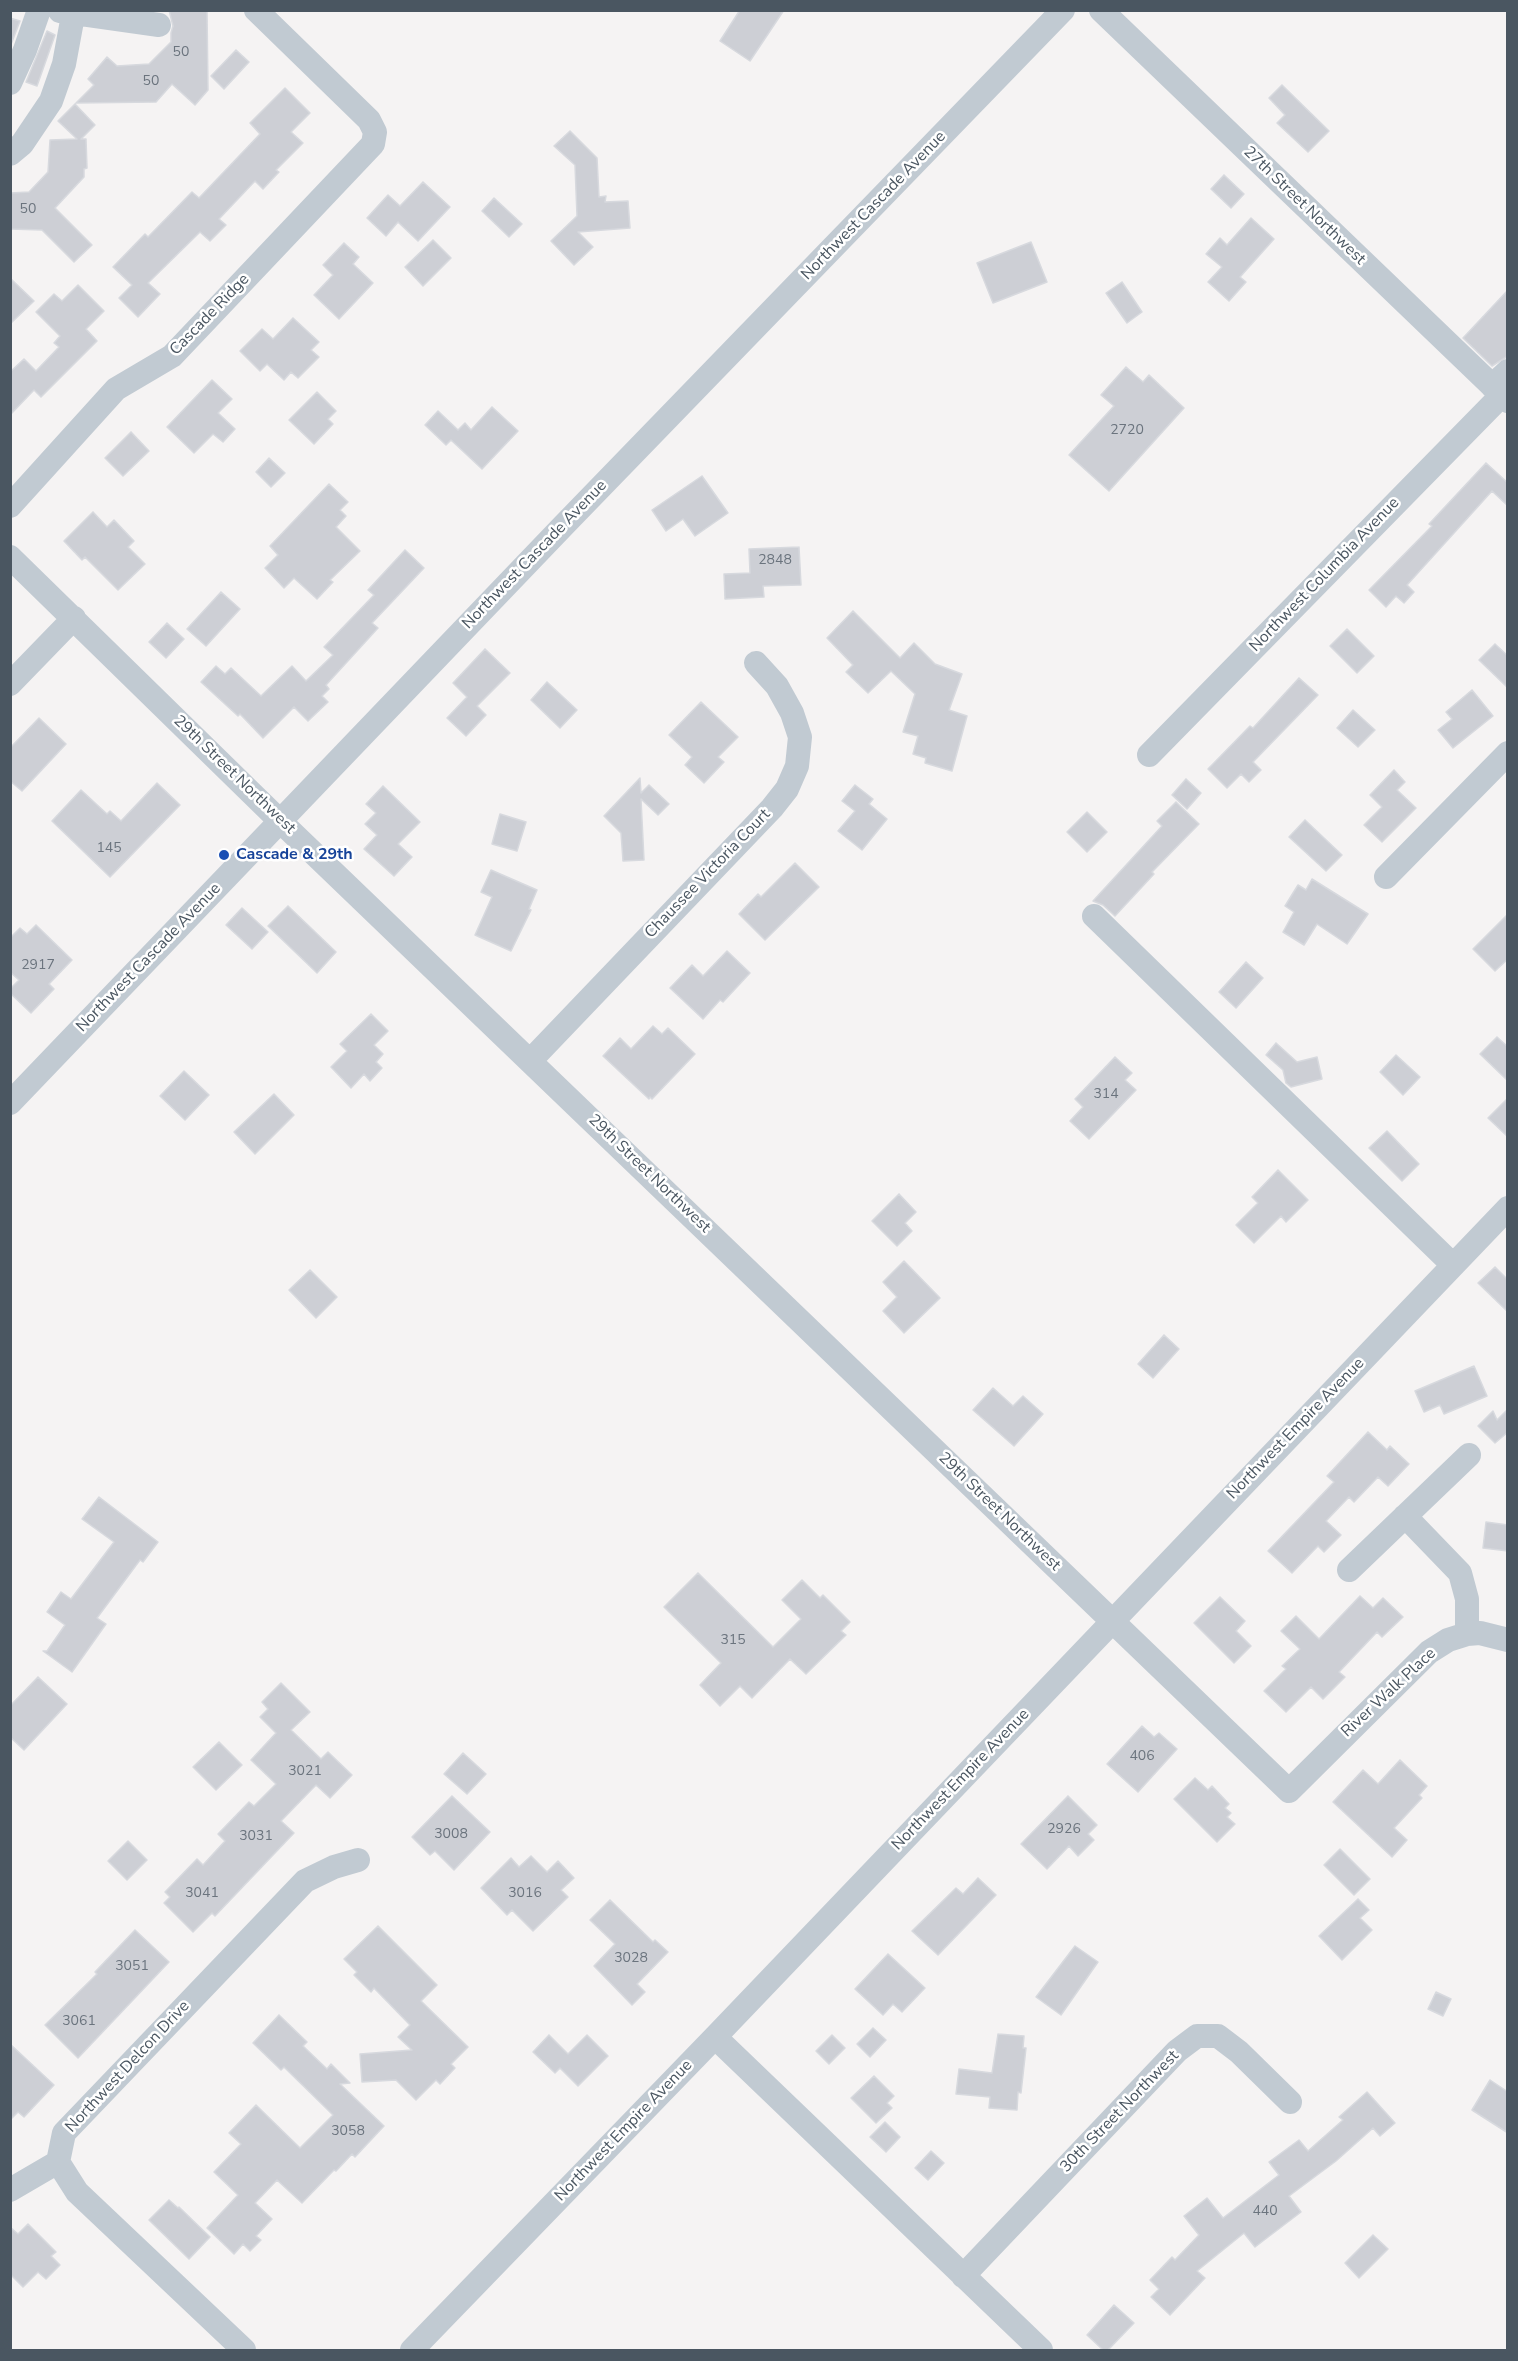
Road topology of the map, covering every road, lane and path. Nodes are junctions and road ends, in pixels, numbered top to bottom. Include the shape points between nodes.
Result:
1 (39, 10) edge
2 (256, 10) edge
3 (1063, 10) edge
4 (1101, 10) edge
5 (69, 12) edge
6 (159, 26) dead end
7 (10, 83) edge
8 (10, 154) edge
9 (1502, 388) edge
10 (10, 506) edge
11 (10, 557) edge
12 (74, 618) junction
13 (756, 663) dead end
14 (10, 684) edge
15 (1508, 753) edge
16 (1149, 755) dead end
17 (280, 821) junction
18 (1386, 877) dead end
19 (1094, 916) dead end
20 (531, 1060) junction
21 (10, 1103) edge
22 (1508, 1208) edge
23 (1453, 1265) junction
24 (1469, 1455) dead end
25 (1405, 1516) junction
26 (1349, 1570) dead end
27 (1112, 1622) junction
28 (1467, 1634) junction
29 (1508, 1640) edge
30 (1289, 1791) joint
31 (358, 1860) dead end
32 (715, 2037) junction
33 (1290, 2102) dead end
34 (58, 2163) junction
35 (10, 2190) edge
36 (963, 2276) junction
37 (244, 2350) edge
38 (412, 2350) edge
39 (1041, 2350) edge

1 - 7 street
2 - 10 street, Cascade Ridge via 369,120 375,139 172,356 116,389
3 - 17 street, Northwest Cascade Avenue
4 - 9 street, 27th Street Northwest
5 - 6 street
5 - 8 street via 64,64 51,101 22,144
9 - 16 street, Northwest Columbia Avenue
11 - 12 street, 29th Street Northwest
12 - 14 street
12 - 17 street, 29th Street Northwest
13 - 20 street, Chaussee Victoria Court via 777,686 800,737 797,766 787,789
15 - 18 street
17 - 20 street, 29th Street Northwest
17 - 21 street, Northwest Cascade Avenue
19 - 23 street
20 - 27 street, 29th Street Northwest
22 - 23 street, Northwest Empire Avenue
23 - 27 street, Northwest Empire Avenue
24 - 25 street
25 - 26 street
25 - 28 street via 1460,1573 1467,1599
27 - 30 street, 29th Street Northwest
27 - 32 street, Northwest Empire Avenue
28 - 29 street, River Walk Place
28 - 30 street, River Walk Place via 1429,1652
31 - 34 street, Northwest Delcon Drive via 305,1881 64,2133
32 - 36 street
32 - 38 street, Northwest Empire Avenue
33 - 36 street, 30th Street Northwest via 1218,2036 1197,2036 1177,2051
34 - 35 street
34 - 37 street via 77,2192
36 - 39 street

